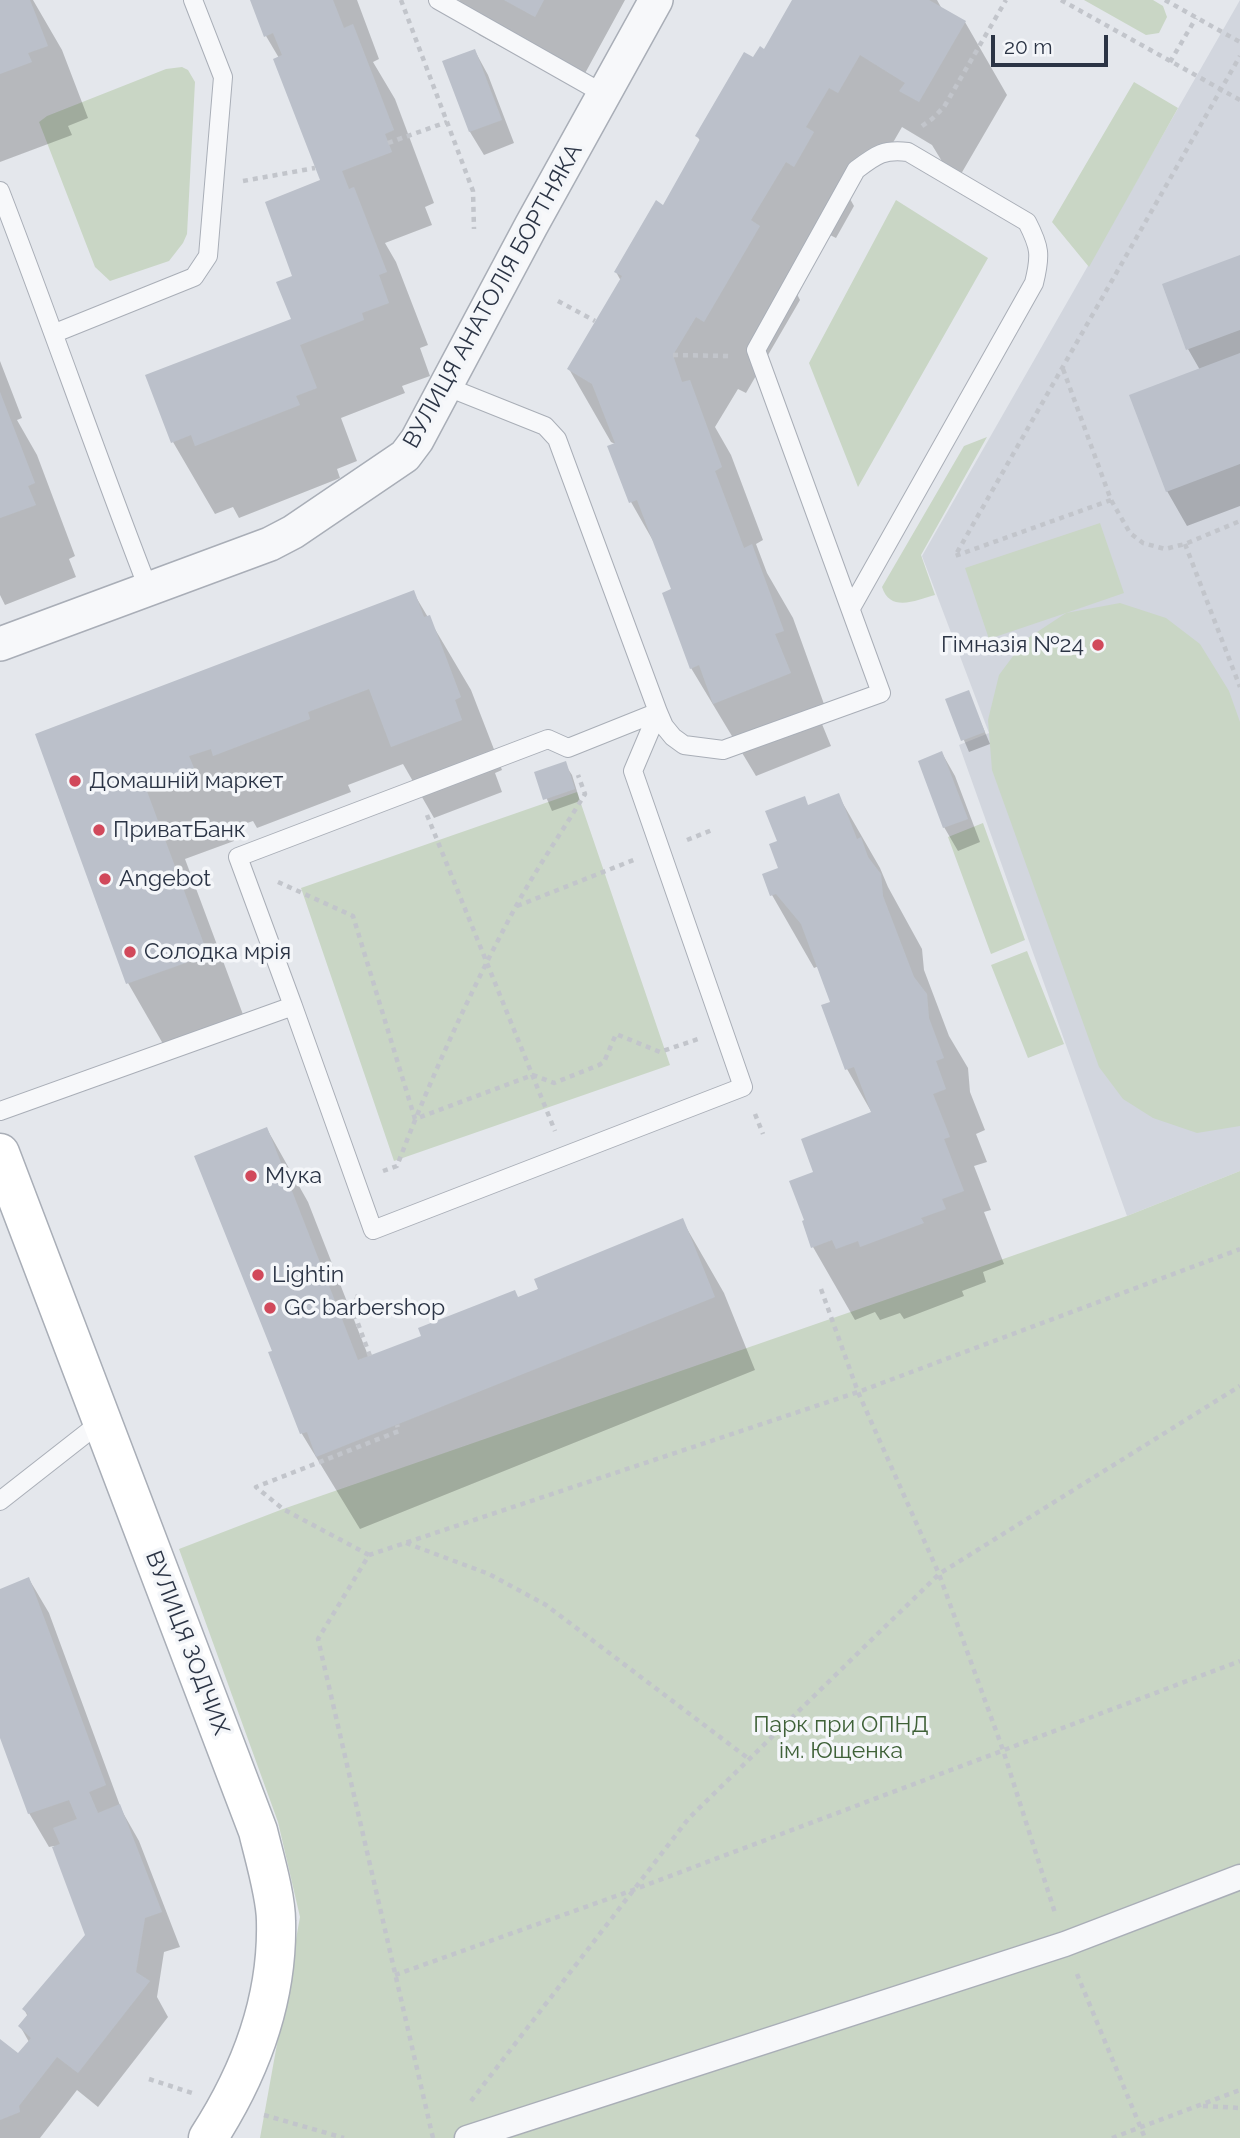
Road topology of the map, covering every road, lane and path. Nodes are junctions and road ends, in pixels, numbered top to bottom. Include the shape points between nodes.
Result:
1 (193, 0) edge
2 (401, 0) edge
3 (438, 0) edge
4 (656, 0) edge
5 (1006, 0) edge
6 (1061, 0) edge
7 (1165, 0) edge
8 (1196, 18) junction
9 (1240, 42) edge
10 (1240, 56) edge
11 (1170, 62) junction
12 (1221, 90) junction
13 (604, 94) junction
14 (1240, 100) edge
15 (447, 122) junction
16 (914, 128) dead end
17 (388, 143) dead end
18 (315, 168) dead end
19 (242, 181) dead end
20 (0, 191) edge
21 (474, 229) dead end
22 (558, 300) dead end
23 (595, 321) dead end
24 (55, 333) junction
25 (673, 355) dead end
26 (731, 356) dead end
27 (1063, 369) junction
28 (445, 386) junction
29 (1111, 500) junction
30 (1240, 521) edge
31 (1185, 544) junction
32 (148, 588) junction
33 (850, 608) junction
34 (0, 644) edge
35 (1240, 687) edge
36 (658, 712) junction
37 (568, 747) junction
38 (415, 788) junction
39 (712, 831) dead end
40 (661, 850) junction
41 (248, 884) junction
42 (516, 906) junction
43 (487, 962) junction
44 (293, 1006) junction
45 (723, 1030) junction
46 (533, 1075) junction
47 (0, 1111) edge
48 (415, 1119) junction
49 (0, 1153) edge
50 (565, 1158) junction
51 (356, 1181) junction
52 (1240, 1249) edge
53 (821, 1289) dead end
54 (358, 1295) dead end
55 (370, 1356) dead end
56 (1240, 1386) edge
57 (858, 1392) junction
58 (102, 1421) junction
59 (397, 1425) dead end
60 (0, 1501) edge
61 (405, 1543) junction
62 (369, 1555) junction
63 (939, 1574) junction
64 (1240, 1661) edge
65 (1003, 1750) junction
66 (750, 1759) junction
67 (1240, 1877) edge
68 (633, 1891) junction
69 (1065, 1944) junction
70 (395, 1975) junction
71 (1240, 2090) edge
72 (468, 2106) dead end
73 (1198, 2106) junction
74 (1240, 2108) edge
75 (1140, 2127) junction
76 (208, 2138) edge
77 (433, 2138) edge
78 (467, 2138) edge
79 (1112, 2138) edge
80 (1145, 2138) edge

1 - 24 lane via 223,77 208,256 194,277
2 - 15 path
3 - 13 lane
4 - 13 street, ВУЛИЦЯ АНАТОЛІЯ БОРТНЯКА
5 - 16 path via 944,107
6 - 11 path
7 - 8 path
8 - 9 path
8 - 11 path
10 - 12 path
11 - 12 path
12 - 14 path
12 - 27 path
13 - 28 street, ВУЛИЦЯ АНАТОЛІЯ БОРТНЯКА
15 - 17 path
15 - 21 path via 473,191
18 - 19 path
20 - 24 lane
22 - 23 path
24 - 32 lane
25 - 26 path
27 - 29 path
27 - 29 path via 955,556
28 - 32 street, ВУЛИЦЯ АНАТОЛІЯ БОРТНЯКА via 405,456 270,544
28 - 36 lane via 545,426 557,439
29 - 31 path via 1130,533 1143,543 1165,549
30 - 31 path
31 - 35 path
32 - 34 street, ВУЛИЦЯ АНАТОЛІЯ БОРТНЯКА
33 - 33 lane via 1034,283 1040,259 1038,242 1027,222 908,152 890,150 856,170 756,350
33 - 36 lane via 881,693 723,750 684,745 664,726
36 - 37 lane
36 - 40 lane via 633,771
37 - 38 lane via 548,738
37 - 42 path via 585,794
38 - 41 lane via 238,857
38 - 43 path
39 - 40 path
40 - 42 path
40 - 45 lane
41 - 44 lane
41 - 48 path via 268,877 353,916
42 - 43 path
43 - 46 path
43 - 48 path
44 - 47 lane
44 - 51 lane
45 - 46 path via 660,1052 616,1034 599,1065 554,1083
45 - 50 lane via 743,1087
46 - 48 path
46 - 50 path
48 - 51 path via 397,1166
49 - 58 main road, ВУЛИЦЯ ЗОДЧИХ
50 - 51 lane via 373,1230
52 - 57 path
53 - 57 path
54 - 55 path via 353,1310
56 - 63 path
57 - 61 path
57 - 63 path
58 - 60 lane
58 - 76 main road, ВУЛИЦЯ ЗОДЧИХ via 258,1831 276,1919 271,1990 256,2044 229,2105
59 - 62 path via 399,1431 256,1487 283,1509
61 - 62 path
61 - 66 path via 489,1574 547,1605
62 - 70 path via 318,1639
63 - 65 path
63 - 66 path
64 - 65 path
65 - 68 path
65 - 69 path
66 - 68 path via 689,1818
67 - 69 street
68 - 70 path
68 - 72 path
69 - 75 path
69 - 78 street
70 - 77 path
71 - 73 path
73 - 74 path
73 - 75 path
75 - 79 path
75 - 80 path

